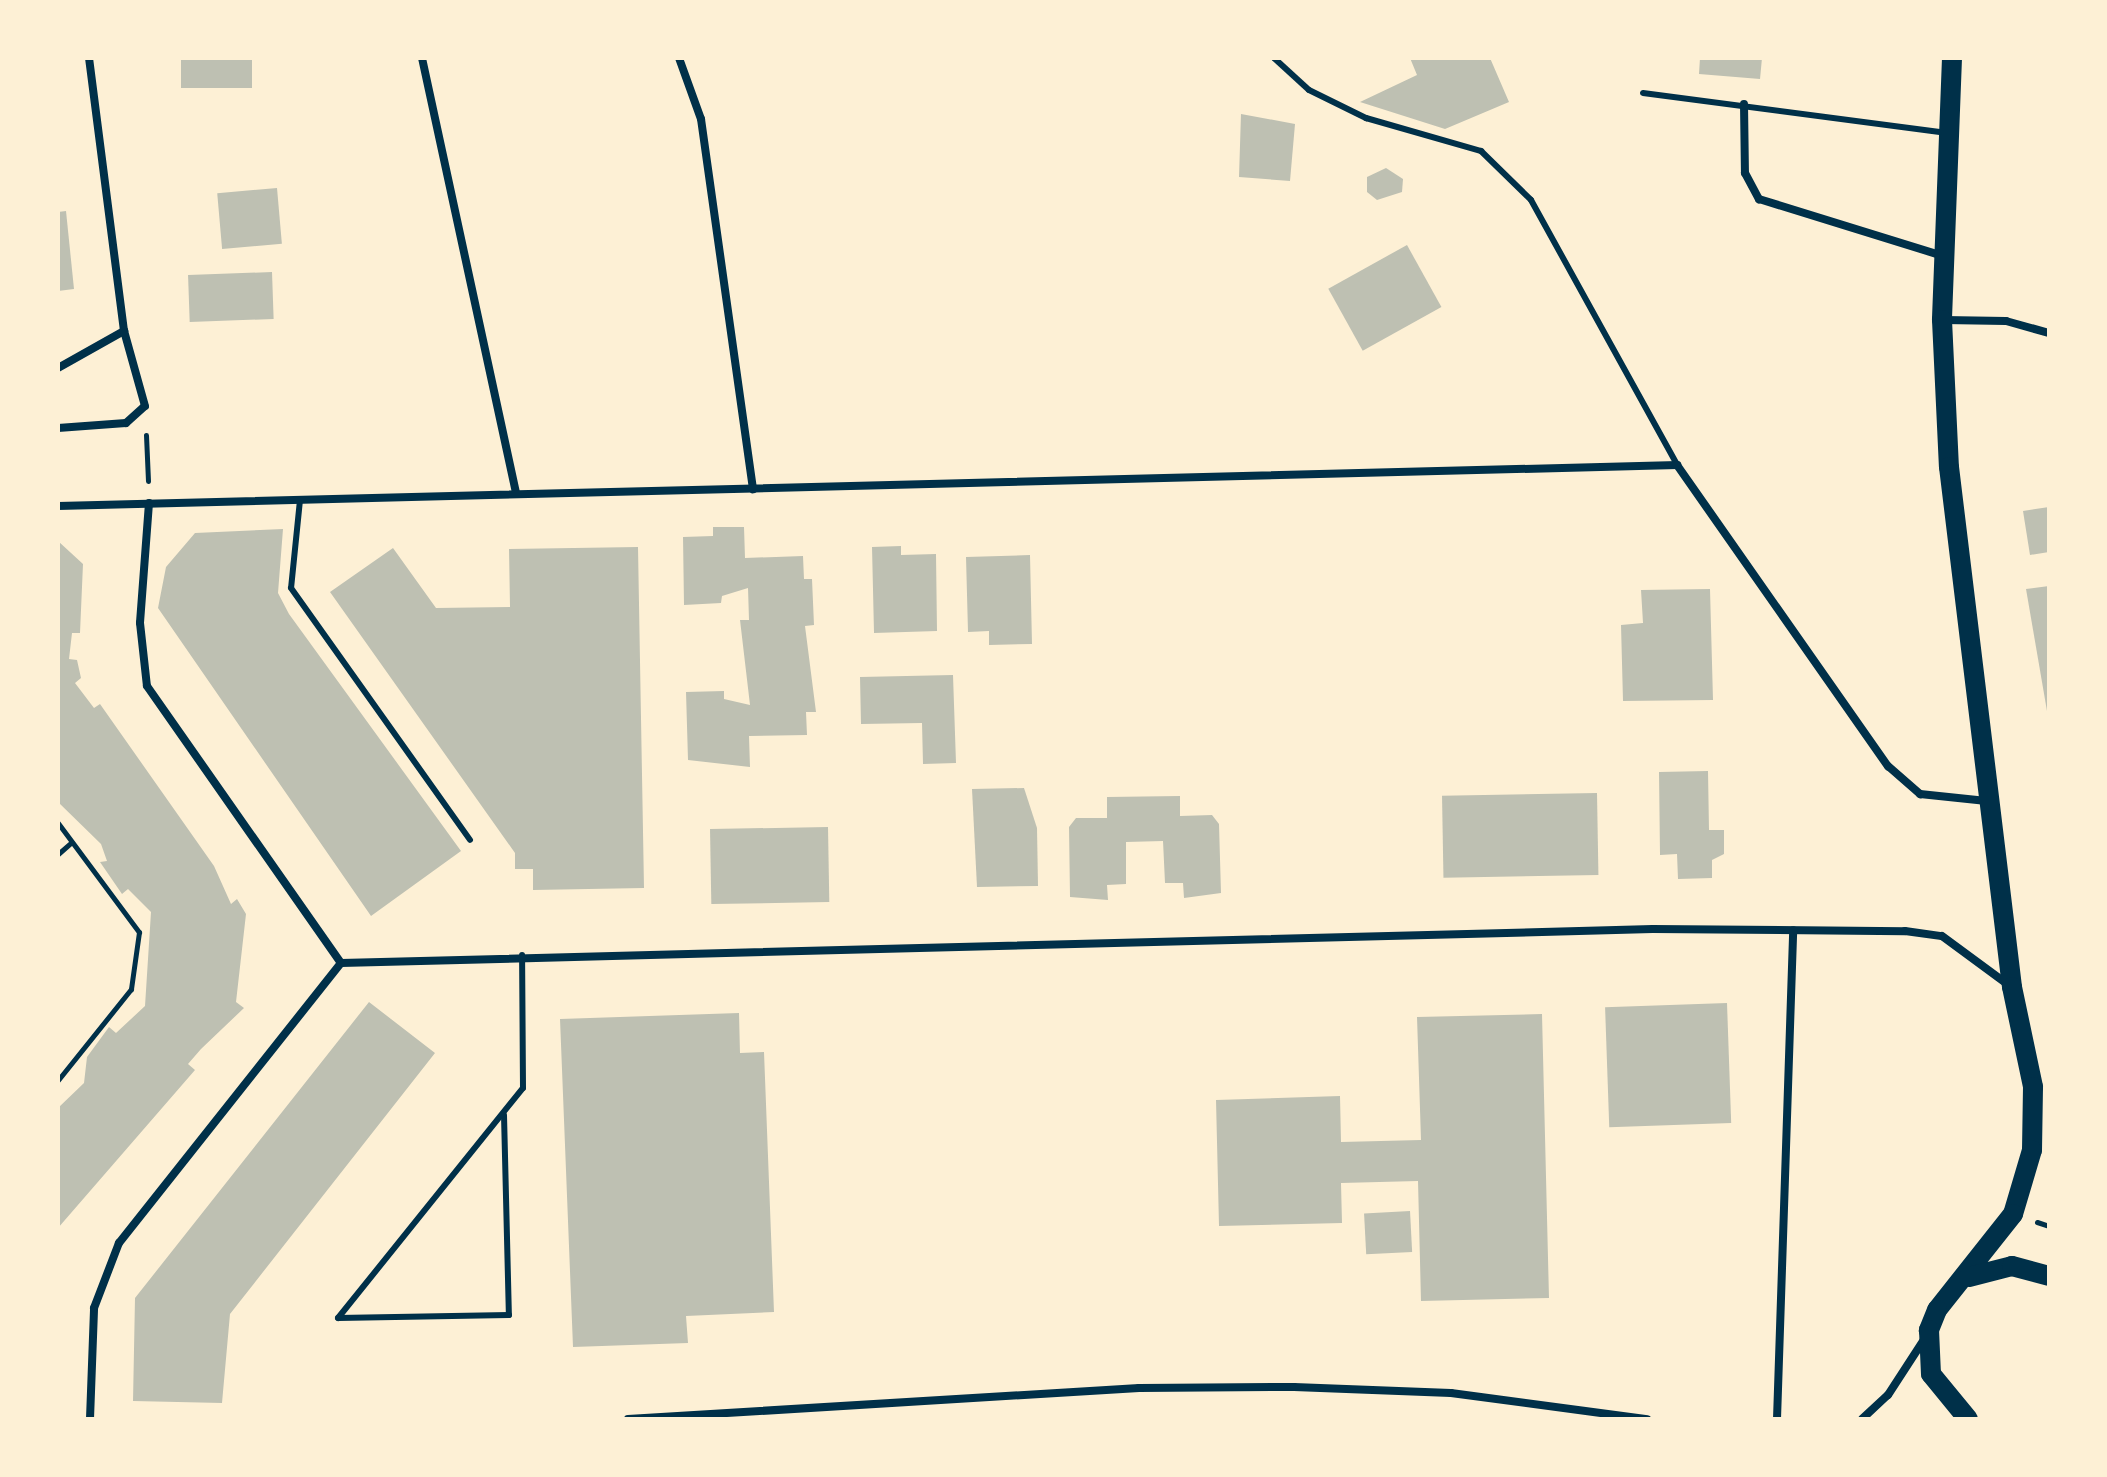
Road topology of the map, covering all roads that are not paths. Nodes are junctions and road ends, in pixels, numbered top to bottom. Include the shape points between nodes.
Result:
1 (89, 58) edge
2 (422, 58) edge
3 (679, 58) edge
4 (1274, 58) edge
5 (1952, 58) edge
6 (1643, 93) dead end
7 (1744, 104) junction
8 (1948, 133) junction
9 (1943, 256) junction
10 (1942, 320) junction
11 (124, 331) junction
12 (2049, 333) edge
13 (58, 368) edge
14 (58, 428) edge
15 (1677, 465) junction
16 (753, 489) junction
17 (516, 494) junction
18 (300, 500) junction
19 (149, 503) junction
20 (58, 506) edge
21 (1988, 801) junction
22 (470, 840) dead end
23 (1793, 930) junction
24 (522, 955) junction
25 (341, 963) junction
26 (2012, 987) junction
27 (2033, 1087) junction
28 (504, 1115) junction
29 (2049, 1116) edge
30 (2049, 1276) edge
31 (1968, 1277) junction
32 (1929, 1330) junction
33 (90, 1419) edge
34 (628, 1419) edge
35 (1647, 1419) edge
36 (1777, 1419) edge
37 (1862, 1419) edge
38 (1968, 1419) edge

1 - 11 street
2 - 17 street
3 - 16 street via 701,119
4 - 15 lane via 1309,90 1366,118 1481,151 1531,200
5 - 8 main road
6 - 7 lane
7 - 8 lane
7 - 9 street via 1745,173 1759,199
8 - 9 main road
9 - 10 main road
10 - 12 street via 2006,321
10 - 21 main road via 1949,467
11 - 13 street
11 - 14 street via 145,406 126,423
15 - 16 street
15 - 21 street via 1888,766 1920,794
16 - 17 street
17 - 18 street
18 - 19 street
18 - 22 lane via 291,588
19 - 20 street
19 - 25 street via 140,623 147,686
21 - 26 main road
23 - 24 street
23 - 26 street via 1942,936
23 - 36 street
24 - 25 street
24 - 28 lane via 523,1088
25 - 33 street via 119,1243 94,1308
26 - 27 main road
27 - 29 main road
27 - 31 main road via 2022,1190 2003,1234
28 - 28 lane via 357,1294 338,1318 509,1315
30 - 31 main road via 2012,1266
31 - 32 main road via 1937,1310
32 - 37 street via 1908,1369
32 - 38 main road via 1931,1374
34 - 35 street via 1139,1388 1294,1387 1451,1393

